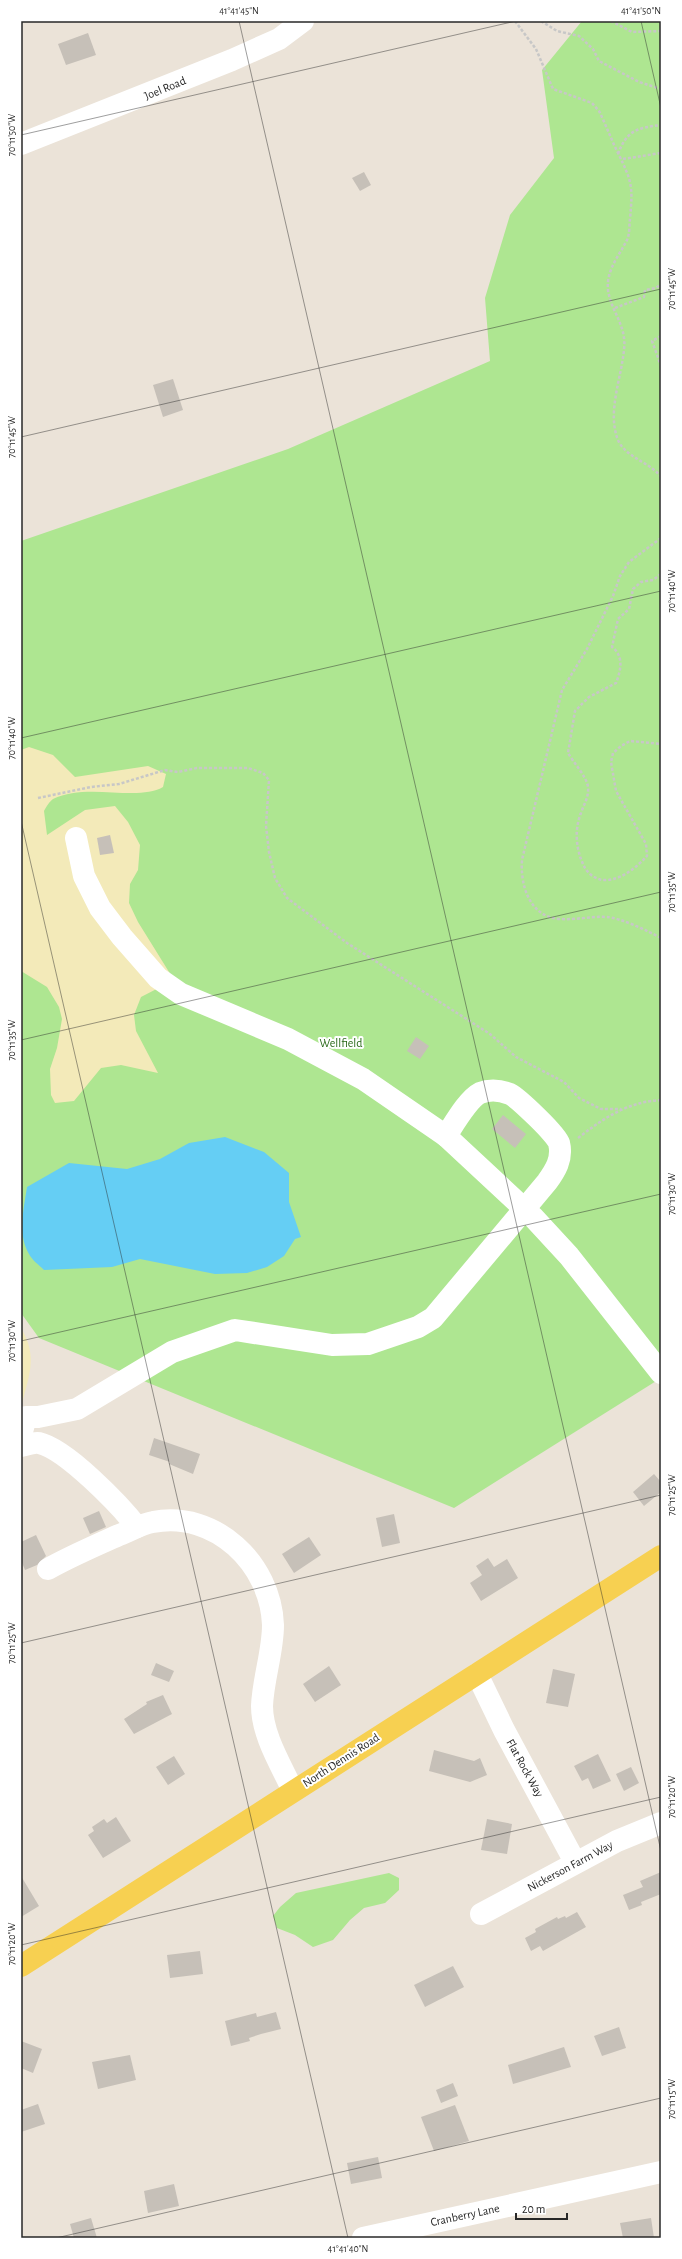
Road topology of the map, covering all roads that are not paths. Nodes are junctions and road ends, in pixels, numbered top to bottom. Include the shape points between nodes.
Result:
1 (303, 21) edge
2 (21, 144) edge
3 (76, 838) dead end
4 (446, 1136) junction
5 (525, 1210) junction
6 (661, 1373) edge
7 (21, 1435) edge
8 (21, 1446) edge
9 (138, 1527) junction
10 (661, 1556) edge
11 (48, 1569) dead end
12 (477, 1674) junction
13 (293, 1791) junction
14 (661, 1823) edge
15 (575, 1862) junction
16 (481, 1914) dead end
17 (21, 1966) edge
18 (661, 2172) edge
19 (362, 2238) edge

1 - 2 street, Joel Road via 279,39 246,54
3 - 4 street via 84,876 100,908 158,978 181,994 288,1039 356,1075
4 - 5 street
4 - 5 street via 473,1098 493,1090 511,1094 555,1134 560,1154 558,1167
5 - 6 street via 569,1256
5 - 7 street via 446,1305 433,1318 418,1327 368,1344 332,1345 235,1330 172,1352 77,1409 26,1417
8 - 9 street via 38,1443 52,1447 102,1488
9 - 11 street
9 - 13 street via 153,1522 190,1523 222,1534 249,1558 266,1591 273,1624 262,1706 264,1726
10 - 12 main road, North Dennis Road
12 - 13 main road, North Dennis Road
12 - 15 street, Flat Rock Way
13 - 17 main road, North Dennis Road
14 - 15 street, Nickerson Farm Way
15 - 16 street, Nickerson Farm Way
18 - 19 street, Cranberry Lane

